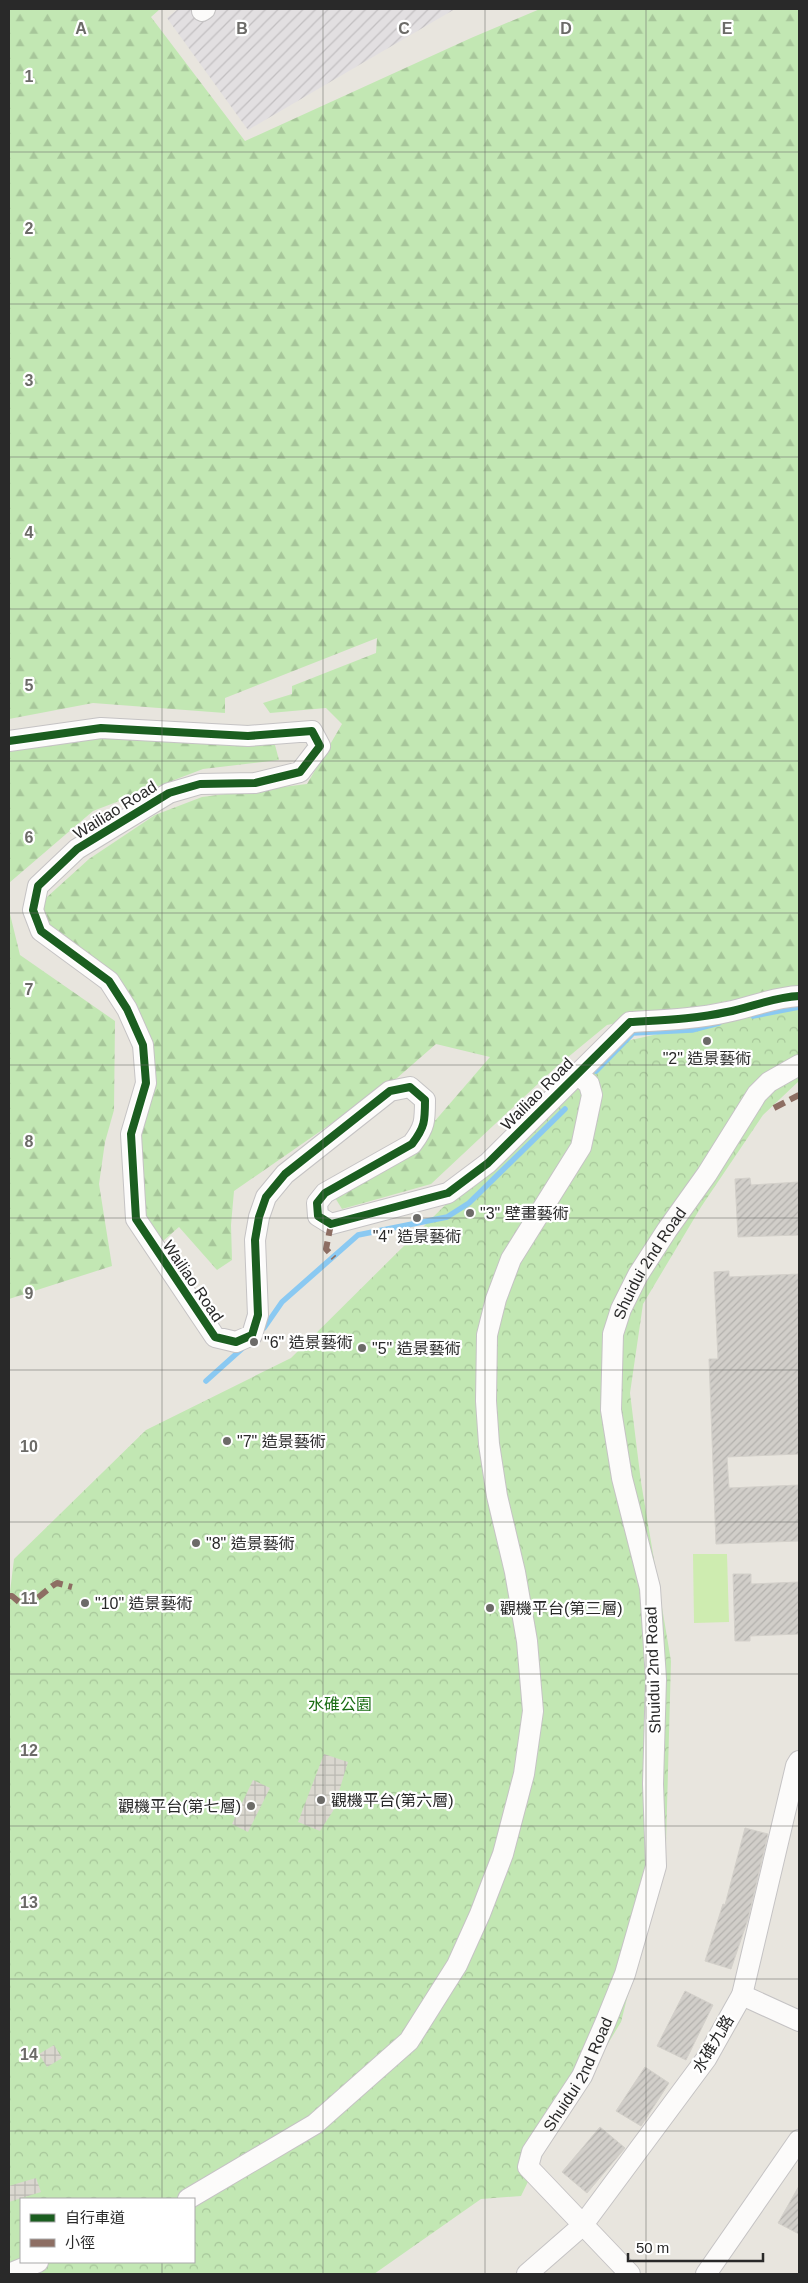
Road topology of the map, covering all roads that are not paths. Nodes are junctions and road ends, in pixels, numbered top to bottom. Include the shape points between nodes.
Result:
1 (9, 741) edge
2 (799, 996) edge
3 (799, 1065) edge
4 (577, 1074) junction
5 (799, 1761) edge
6 (742, 1994) junction
7 (799, 2021) edge
8 (799, 2140) edge
9 (190, 2198) edge
10 (582, 2226) junction
11 (36, 2263) edge
12 (9, 2274) edge
13 (527, 2274) edge
14 (630, 2274) edge
15 (706, 2274) edge

1 - 4 street, Wailiao Road via 101,728 248,736 312,731 320,746 300,772 255,783 200,784 169,793 77,849 38,886 32,910 41,931 108,981 127,1009 143,1045 146,1084 131,1134 136,1219 215,1337 236,1342 252,1335 258,1316 255,1240 258,1216 266,1197 286,1174 390,1092 410,1087 425,1100 425,1122 421,1132 412,1144 325,1192 317,1204 318,1216 331,1224 448,1192 488,1163
2 - 4 street, Wailiao Road via 781,997 727,1012 630,1022
3 - 10 street, Shuidui 2nd Road via 769,1082 757,1094 638,1275 613,1334 611,1410 622,1478 650,1588 656,1679 656,1866 625,1974 606,2021 582,2076 532,2152 528,2167
4 - 9 street via 589,1084 592,1095 581,1147 511,1259 496,1298 487,1335 489,1444 527,1641 533,1711 524,1774 503,1854 457,1966 409,2040 316,2124
5 - 6 street, 水碓九路
6 - 7 street
6 - 10 street, 水碓九路 via 706,2059
8 - 15 street
10 - 13 street, 水碓九路
10 - 14 street, Shuidui 2nd Road
11 - 12 street

